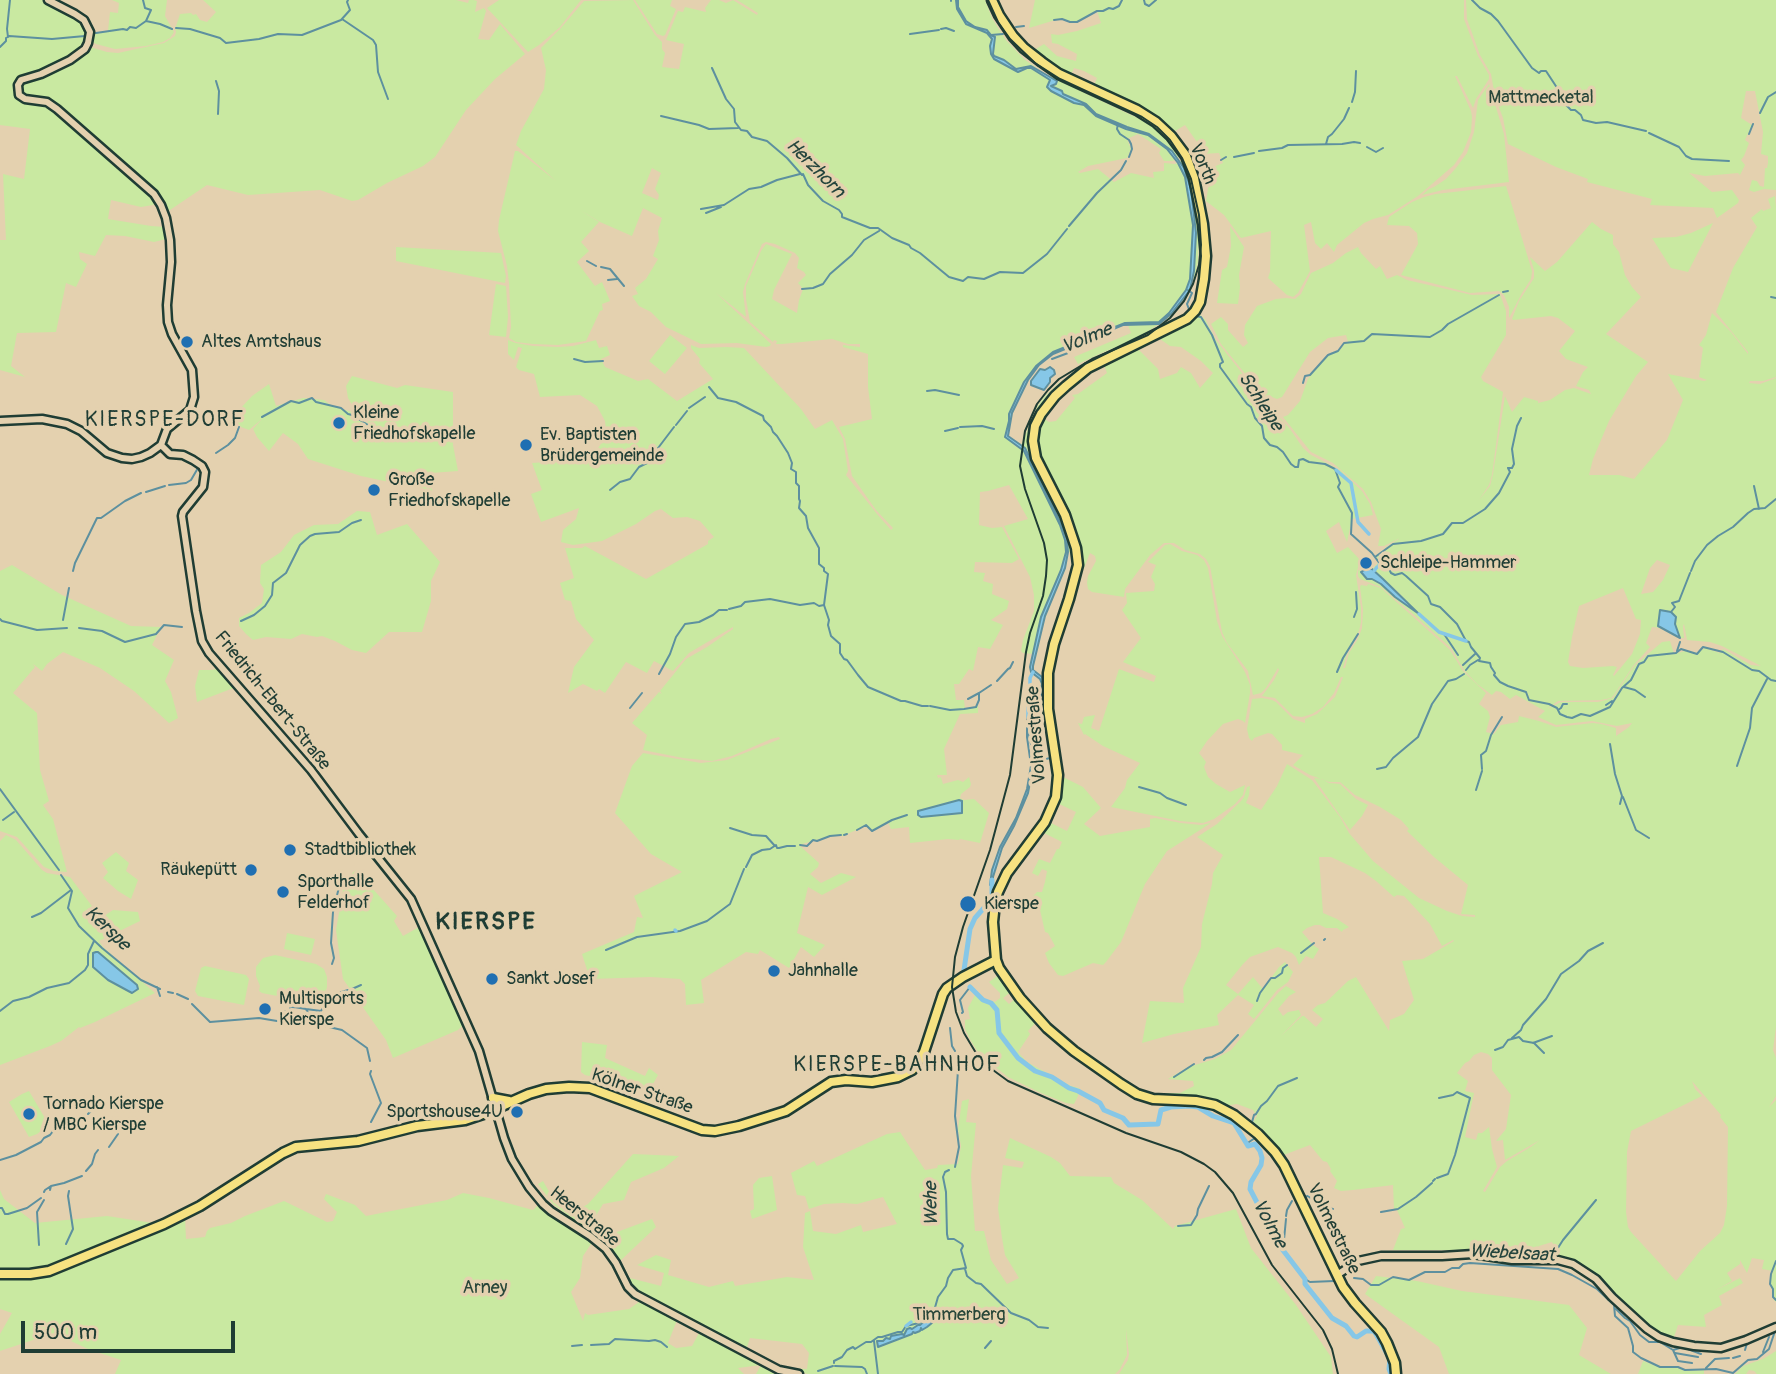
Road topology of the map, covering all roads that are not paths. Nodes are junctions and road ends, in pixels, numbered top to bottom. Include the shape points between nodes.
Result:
1 (48, 0) edge
2 (992, 0) edge
3 (1156, 336) joint
4 (0, 421) edge
5 (160, 445) junction
6 (996, 960) junction
7 (493, 1098) junction
8 (512, 1102) junction
9 (496, 1109) junction
10 (0, 1274) edge
11 (1337, 1275) junction
12 (1776, 1327) edge
13 (799, 1374) edge
14 (1396, 1374) edge

1 - 5 main road via 83,20 90,32 89,43 70,60 22,80 19,95 57,109 154,194 166,218 171,262 168,321 192,369 194,397 190,410 170,426
2 - 3 main road, Vorth via 1024,48 1059,74 1151,118 1181,149 1194,178 1205,237 1205,273 1193,313
3 - 6 main road, Volmestraße via 1102,360 1075,378 1055,396 1035,426 1036,458 1070,529 1078,565 1048,673 1056,797 1045,822 998,892 993,922
4 - 5 main road via 42,419 67,424 104,450 127,459 141,457
5 - 7 main road, Friedrich-Ebert-Straße via 170,454 193,460 205,472 203,486 182,516 199,630 206,647 306,764 411,899 479,1051
6 - 8 main road, Kölner Straße via 947,988 924,1052 905,1075 872,1082 831,1082 786,1111 739,1126 702,1130 584,1087 546,1090
6 - 11 main road, Volmestraße via 1020,998 1047,1028 1115,1080 1148,1098 1216,1105 1258,1134 1284,1165
7 - 8 main road
7 - 9 main road, Friedrich-Ebert-Straße
8 - 9 main road, Kölner Straße
9 - 10 main road, Kölner Straße via 465,1120 417,1126 365,1140 296,1147 186,1214 49,1271
9 - 13 main road, Heerstraße via 508,1147 529,1187 543,1204 606,1249 635,1294 779,1370
11 - 12 main road via 1358,1261 1381,1256 1465,1254 1558,1260 1596,1279 1647,1328 1673,1342 1721,1348
11 - 14 main road, Volmestraße via 1387,1343

